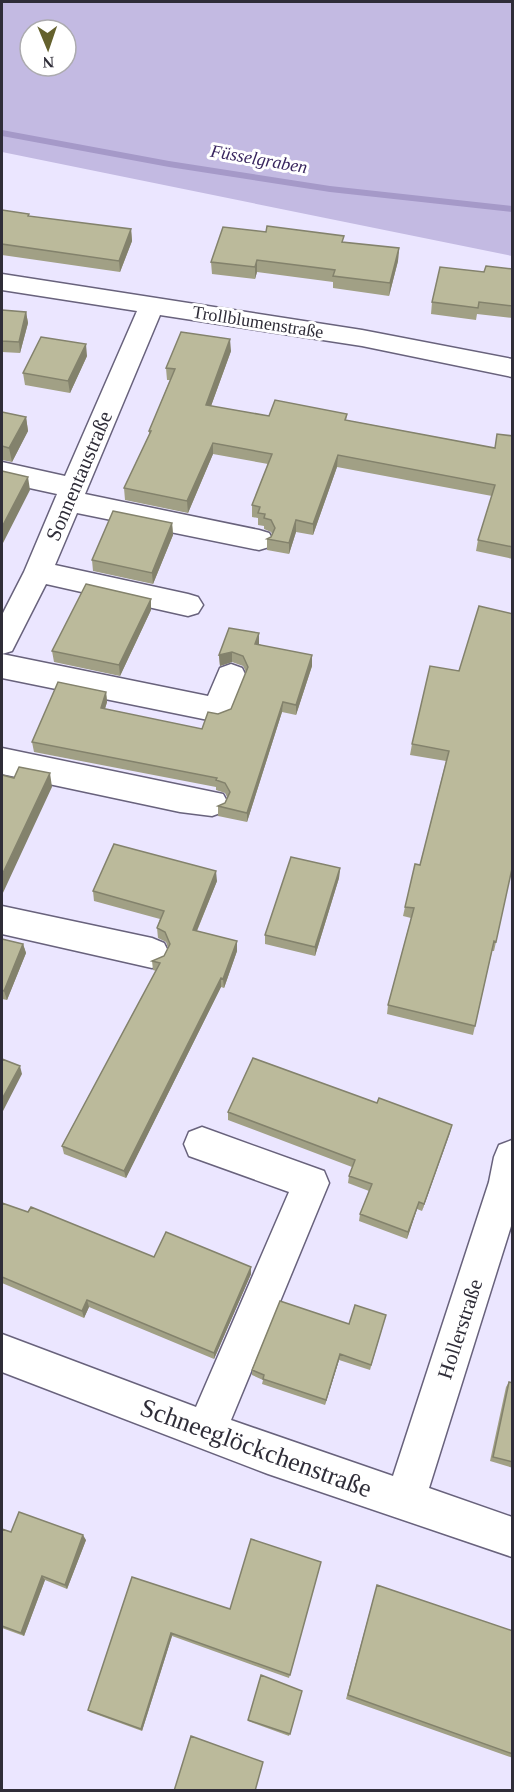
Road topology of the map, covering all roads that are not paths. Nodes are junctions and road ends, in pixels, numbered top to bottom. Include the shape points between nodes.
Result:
1 (2, 282) edge
2 (151, 307) junction
3 (513, 368) edge
4 (2, 472) edge
5 (71, 494) junction
6 (259, 540) dead end
7 (39, 572) junction
8 (188, 605) dead end
9 (2, 643) edge
10 (2, 666) edge
11 (231, 676) dead end
12 (2, 761) edge
13 (212, 803) dead end
14 (2, 920) edge
15 (152, 953) dead end
16 (202, 1144) dead end
17 (513, 1157) edge
18 (2, 1353) edge
19 (206, 1431) junction
20 (405, 1501) junction
21 (513, 1537) edge

1 - 2 street, Trollblumenstraße
2 - 3 street, Trollblumenstraße via 339,334
2 - 5 street, Sonnentaustraße
4 - 5 street
5 - 6 street
5 - 7 street, Sonnentaustraße
7 - 8 street
7 - 9 street, Sonnentaustraße
10 - 11 street via 218,710
12 - 13 street
14 - 15 street
16 - 19 street via 311,1183
17 - 20 street, Hollerstraße
18 - 19 street, Schneeglöckchenstraße
19 - 20 street, Schneeglöckchenstraße
20 - 21 street, Schneeglöckchenstraße

